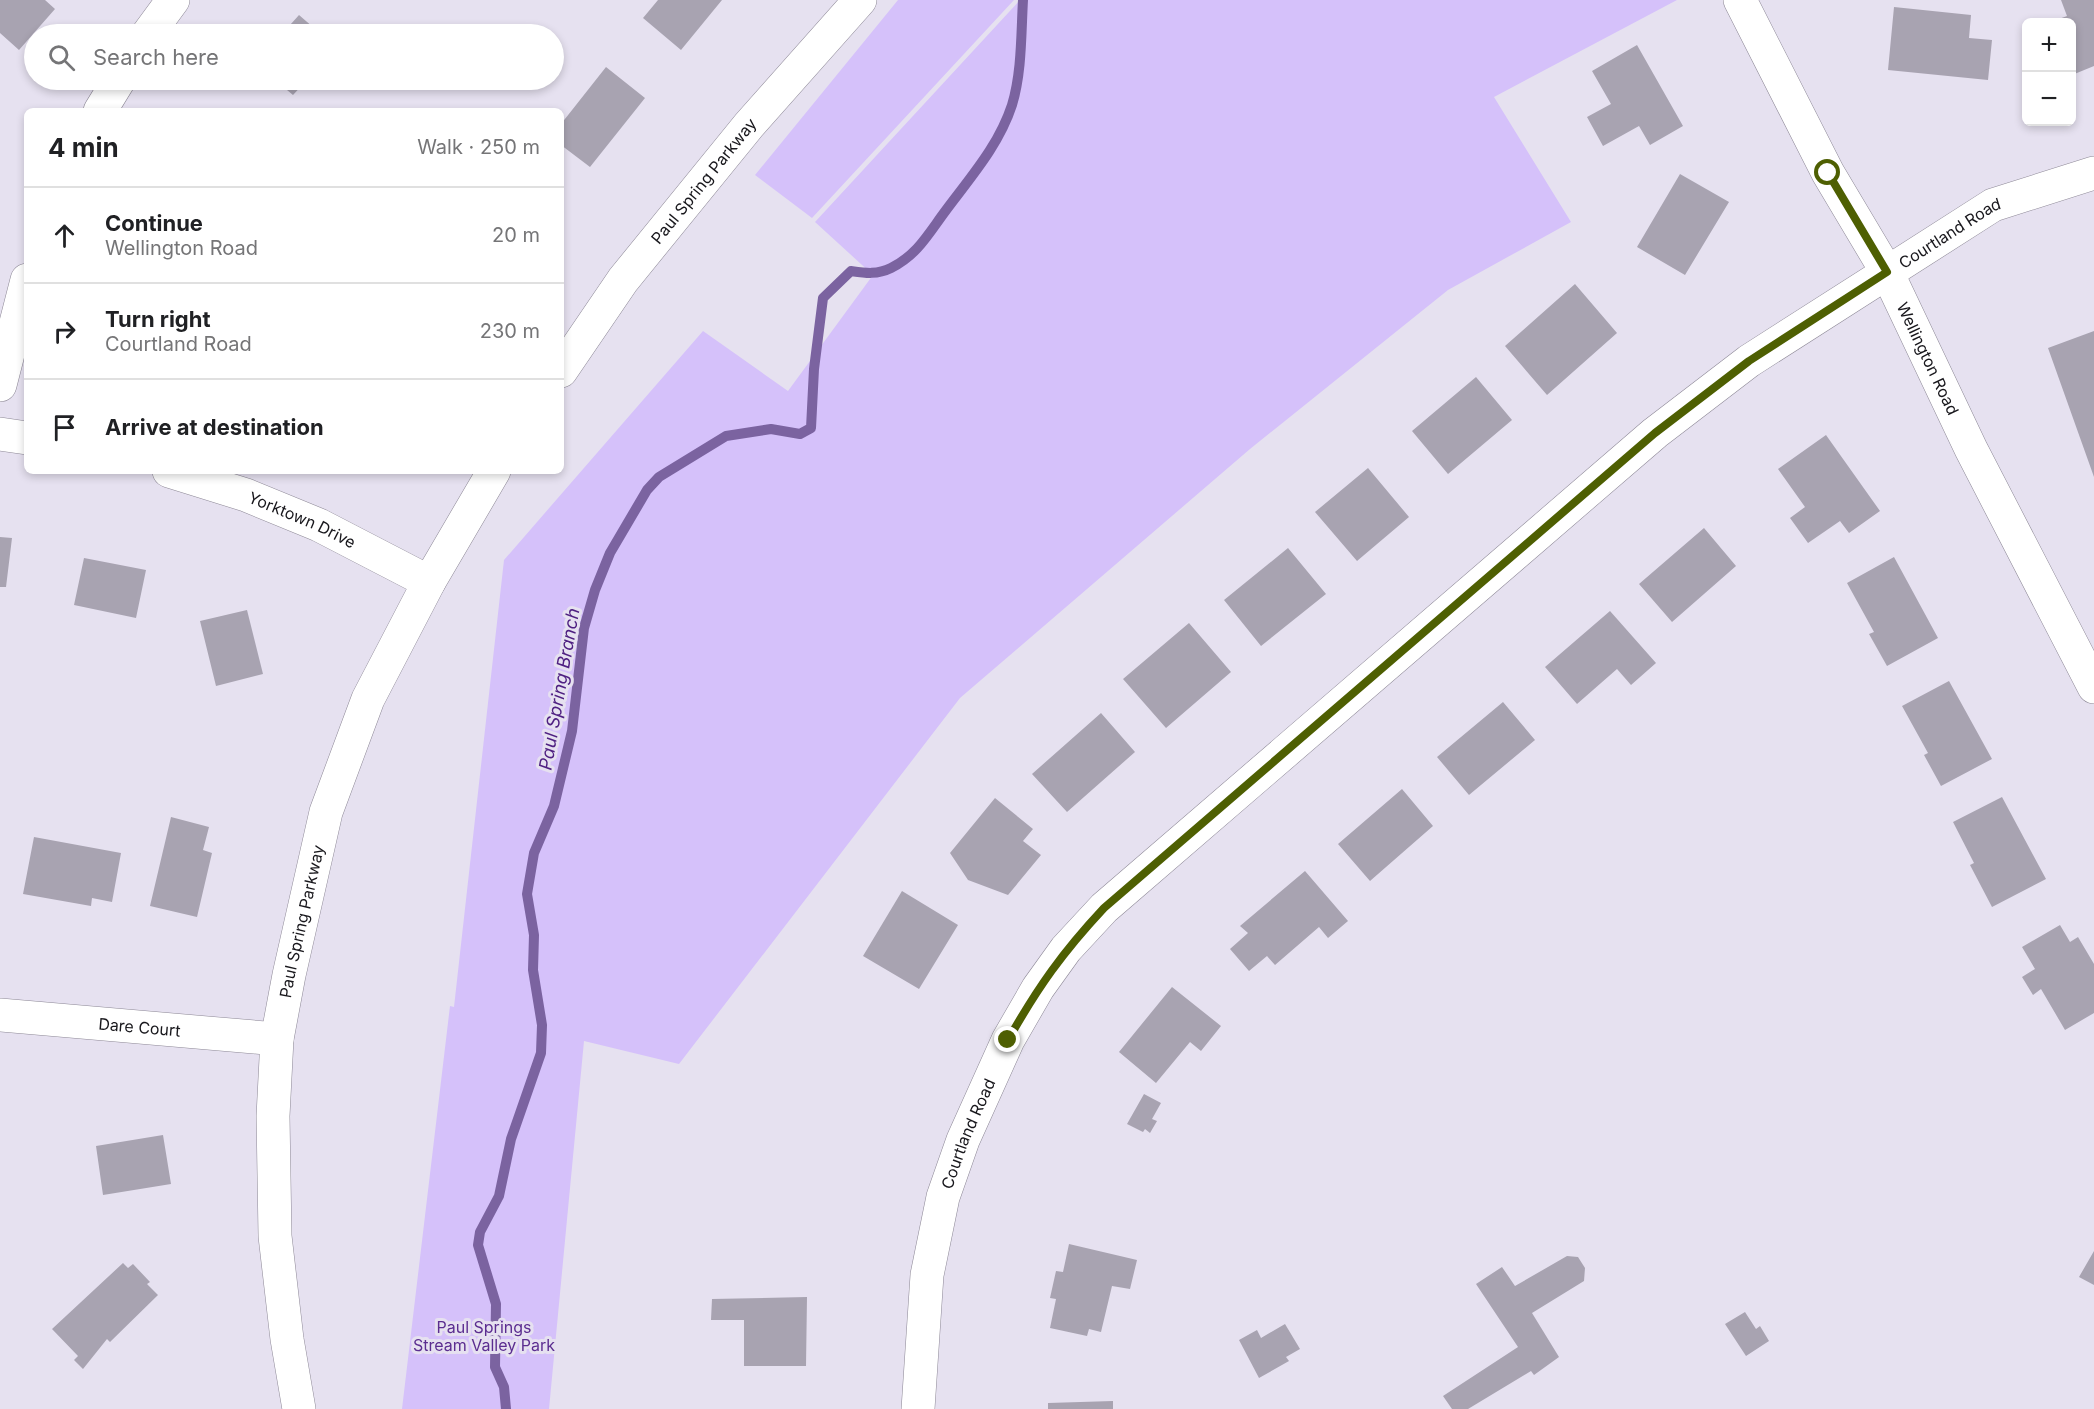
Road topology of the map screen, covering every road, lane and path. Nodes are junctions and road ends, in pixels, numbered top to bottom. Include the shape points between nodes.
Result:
1 (173, 0) edge
2 (860, 0) edge
3 (1740, 0) edge
4 (155, 24) edge
5 (113, 90) edge
6 (102, 108) edge
7 (2094, 173) edge
8 (1887, 272) junction
9 (24, 292) edge
10 (564, 367) edge
11 (0, 384) edge
12 (0, 434) edge
13 (24, 438) edge
14 (179, 474) edge
15 (492, 474) edge
16 (429, 582) junction
17 (2094, 687) edge
18 (0, 1015) edge
19 (278, 1039) junction
20 (299, 1409) edge
21 (918, 1409) edge

1 - 4 street
2 - 10 street, Paul Spring Parkway via 749,125 623,280
3 - 8 street, Wellington Road via 1828,173
5 - 6 street
7 - 8 street, Courtland Road via 1993,205
8 - 17 street, Wellington Road via 1971,449
8 - 21 street, Courtland Road via 1749,361 1655,433 1104,908 1066,949 1008,1040 963,1140 944,1197 927,1275
9 - 11 street
12 - 13 street
14 - 16 street, Yorktown Drive via 246,495 319,525
15 - 16 street, Paul Spring Parkway
16 - 19 street, Paul Spring Parkway via 368,699 326,812
18 - 19 street, Dare Court
19 - 20 street, Paul Spring Parkway via 273,1116 275,1236

